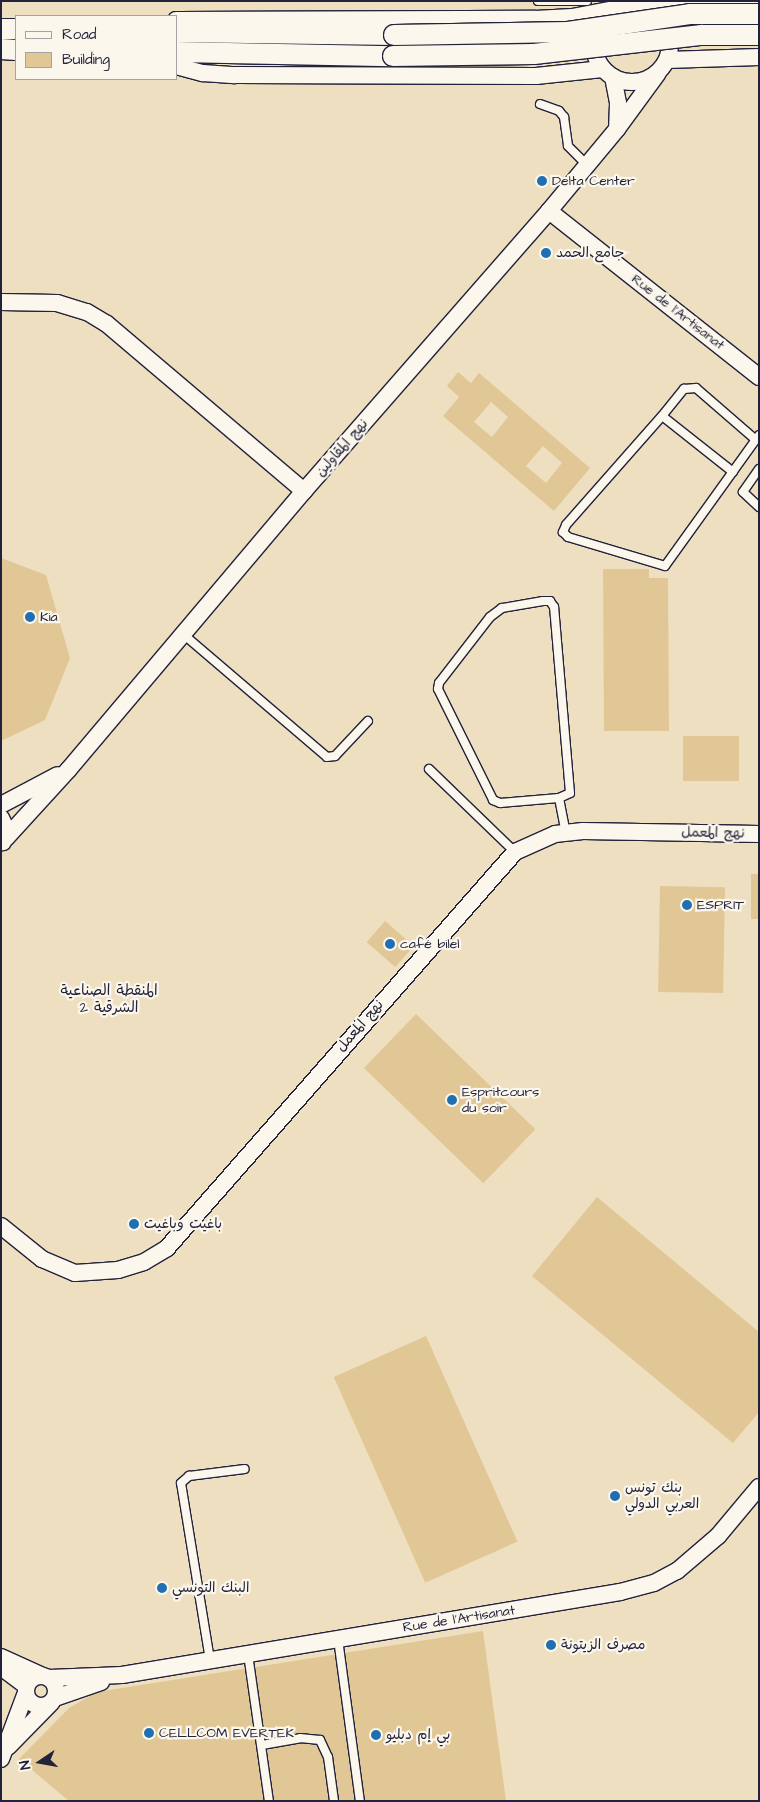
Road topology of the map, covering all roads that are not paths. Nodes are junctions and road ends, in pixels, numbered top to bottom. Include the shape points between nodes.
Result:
1 (538, 1) edge
2 (587, 1) edge
3 (695, 2) edge
4 (759, 3) edge
5 (644, 7) junction
6 (615, 9) junction
7 (759, 14) edge
8 (178, 20) edge
9 (1, 29) edge
10 (15, 30) edge
11 (178, 32) edge
12 (759, 35) edge
13 (1, 49) edge
14 (15, 50) edge
15 (178, 52) edge
16 (759, 57) edge
17 (668, 60) junction
18 (178, 67) edge
19 (608, 73) junction
20 (658, 73) junction
21 (540, 104) dead end
22 (617, 129) junction
23 (588, 165) junction
24 (549, 211) junction
25 (1, 302) edge
26 (759, 377) edge
27 (662, 416) junction
28 (757, 438) edge
29 (759, 469) edge
30 (733, 472) junction
31 (304, 491) junction
32 (759, 507) edge
33 (182, 634) junction
34 (368, 721) dead end
35 (69, 769) junction
36 (429, 769) dead end
37 (559, 798) junction
38 (1, 805) edge
39 (1, 818) edge
40 (566, 833) junction
41 (759, 834) edge
42 (3, 841) edge
43 (515, 852) junction
44 (1, 1226) edge
45 (245, 1469) dead end
46 (759, 1487) edge
47 (338, 1639) junction
48 (248, 1654) junction
49 (1, 1657) edge
50 (210, 1660) junction
51 (1, 1667) edge
52 (122, 1675) junction
53 (46, 1676) junction
54 (26, 1690) junction
55 (53, 1701) junction
56 (262, 1745) junction
57 (4, 1753) edge
58 (269, 1801) edge
59 (334, 1801) edge
60 (360, 1801) edge

1 - 2 lane
3 - 4 street
3 - 5 street
5 - 6 street via 635,5
5 - 17 street via 654,12 668,28
6 - 8 street via 572,17 535,19
6 - 19 street via 599,25 594,36 597,59
7 - 11 street, bridge via 690,14 568,32 394,35
9 - 10 street
12 - 15 street, bridge via 702,35 534,54 393,56
13 - 14 street
16 - 17 street
17 - 20 street
18 - 19 street via 203,73 235,75 536,76
19 - 20 street via 636,82
19 - 22 street via 618,103
20 - 22 street, نهج المقاولين
21 - 23 lane via 559,112 564,118 568,146
22 - 23 street, نهج المقاولين
23 - 24 street, نهج المقاولين
24 - 26 street, Rue de l'Artisanat
24 - 31 street, نهج المقاولين
25 - 31 street via 56,303 87,312 107,324
27 - 28 lane via 684,389 696,388
27 - 30 lane
27 - 30 lane via 566,525 563,532 568,537 665,566
28 - 30 lane
29 - 32 lane via 743,492
31 - 33 street, نهج المقاولين
33 - 34 lane via 327,757 334,756
33 - 35 street, نهج المقاولين
35 - 38 street, نهج المقاولين
35 - 42 street, نهج المقاولين
36 - 43 lane
37 - 37 lane via 570,792 554,607 550,601 543,601 502,608 490,617 439,683 438,689 493,800 500,803
37 - 40 lane
39 - 42 street via 5,824
40 - 41 street, نهج المعمل
40 - 43 street, نهج المعمل via 536,840
43 - 44 street, نهج المعمل via 167,1248 144,1262 118,1270 75,1273 42,1259
45 - 50 lane via 188,1476 181,1483
46 - 47 street, Rue de l'Artisanat via 714,1540 677,1571 654,1583 620,1592
47 - 48 street, Rue de l'Artisanat
47 - 60 lane
48 - 50 street, Rue de l'Artisanat
48 - 56 lane
49 - 53 street, Rue de l'Artisanat
50 - 52 street, Rue de l'Artisanat
51 - 54 street
52 - 53 street, Rue de l'Artisanat
52 - 55 street, Rue de l'Artisanat
53 - 54 street via 30,1680
53 - 55 street via 55,1686
54 - 55 street via 31,1703 39,1707
54 - 57 street
55 - 57 street
56 - 58 lane
56 - 59 lane via 300,1738 320,1740 327,1752

